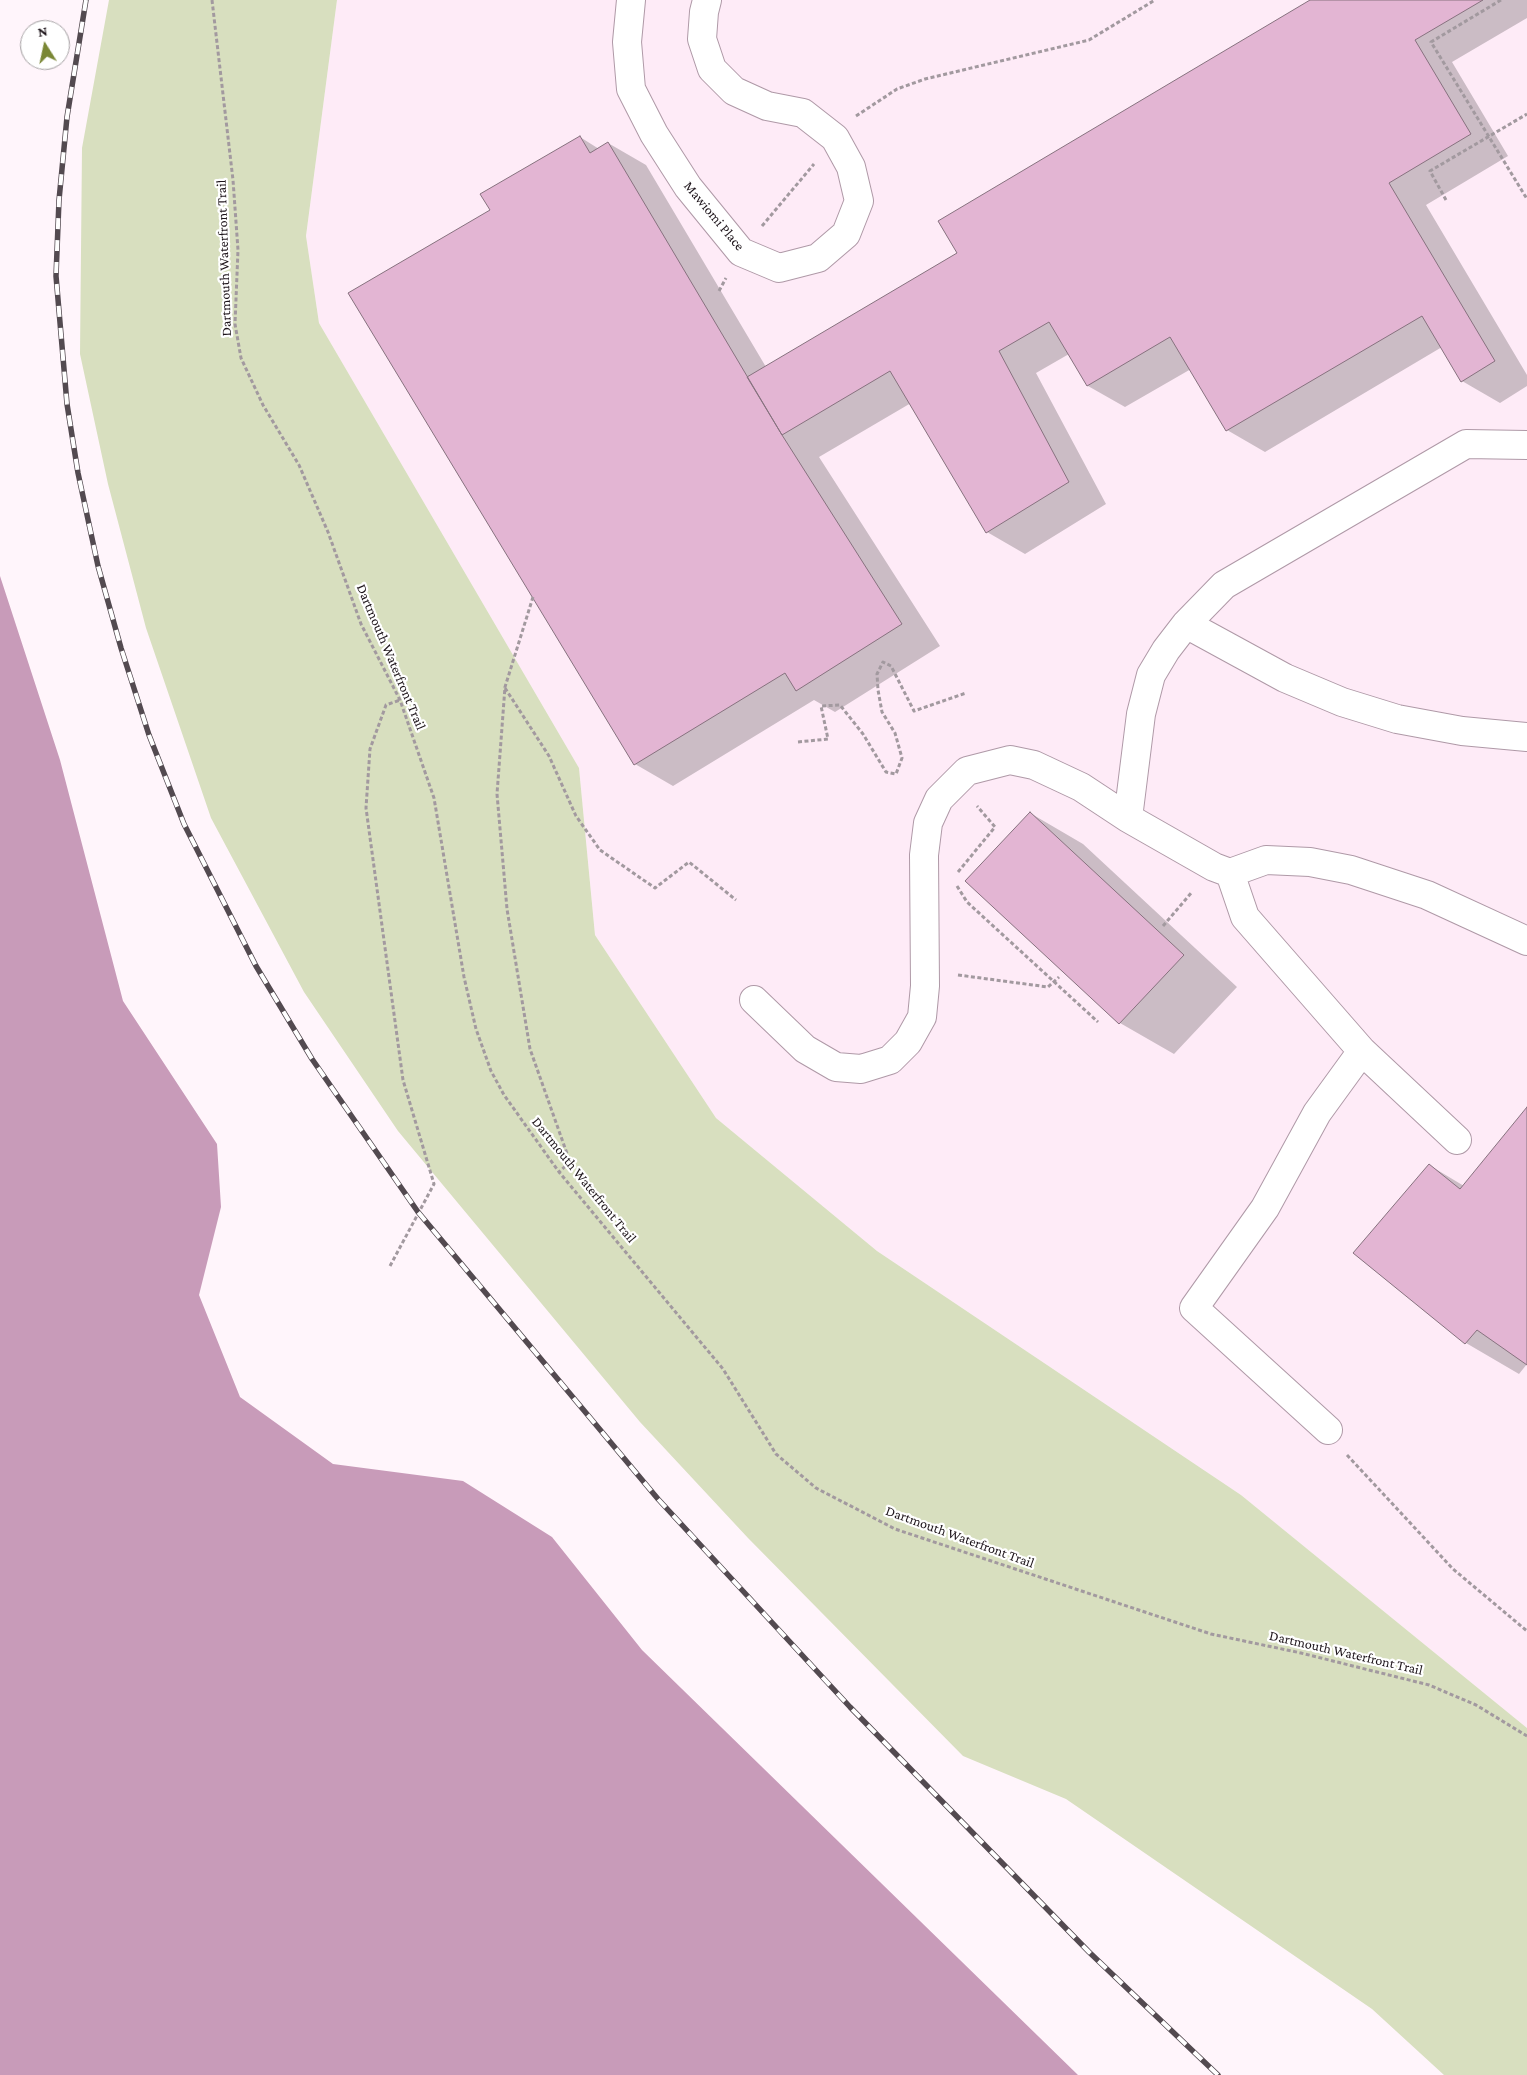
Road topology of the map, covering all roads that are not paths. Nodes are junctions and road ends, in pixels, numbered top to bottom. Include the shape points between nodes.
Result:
1 (631, 0) edge
2 (707, 0) edge
3 (1527, 445) edge
4 (1186, 624) junction
5 (1527, 736) edge
6 (1128, 818) junction
7 (1222, 870) junction
8 (1527, 941) edge
9 (754, 1000) dead end
10 (1362, 1050) junction
11 (1457, 1140) dead end
12 (1328, 1430) road end

1 - 2 lane, Mawiomi Place via 627,42 631,89 654,134 688,187 741,252 779,268 818,258 846,234 859,200 852,168 835,138 802,113 766,106 734,91 712,69 702,39
3 - 4 lane via 1466,444 1224,585
4 - 5 lane via 1286,678 1342,702 1406,721 1462,731
4 - 6 lane via 1151,675 1141,714
6 - 7 lane
6 - 9 lane via 1082,787 1034,766 1010,760 967,771 955,782 939,799 928,823 924,855 922,1017 908,1042 890,1060 861,1070 836,1067 804,1049
7 - 8 lane via 1266,860 1310,862 1352,870 1427,895
7 - 10 lane via 1245,917
10 - 11 lane
10 - 12 lane via 1317,1113 1265,1208 1194,1308

